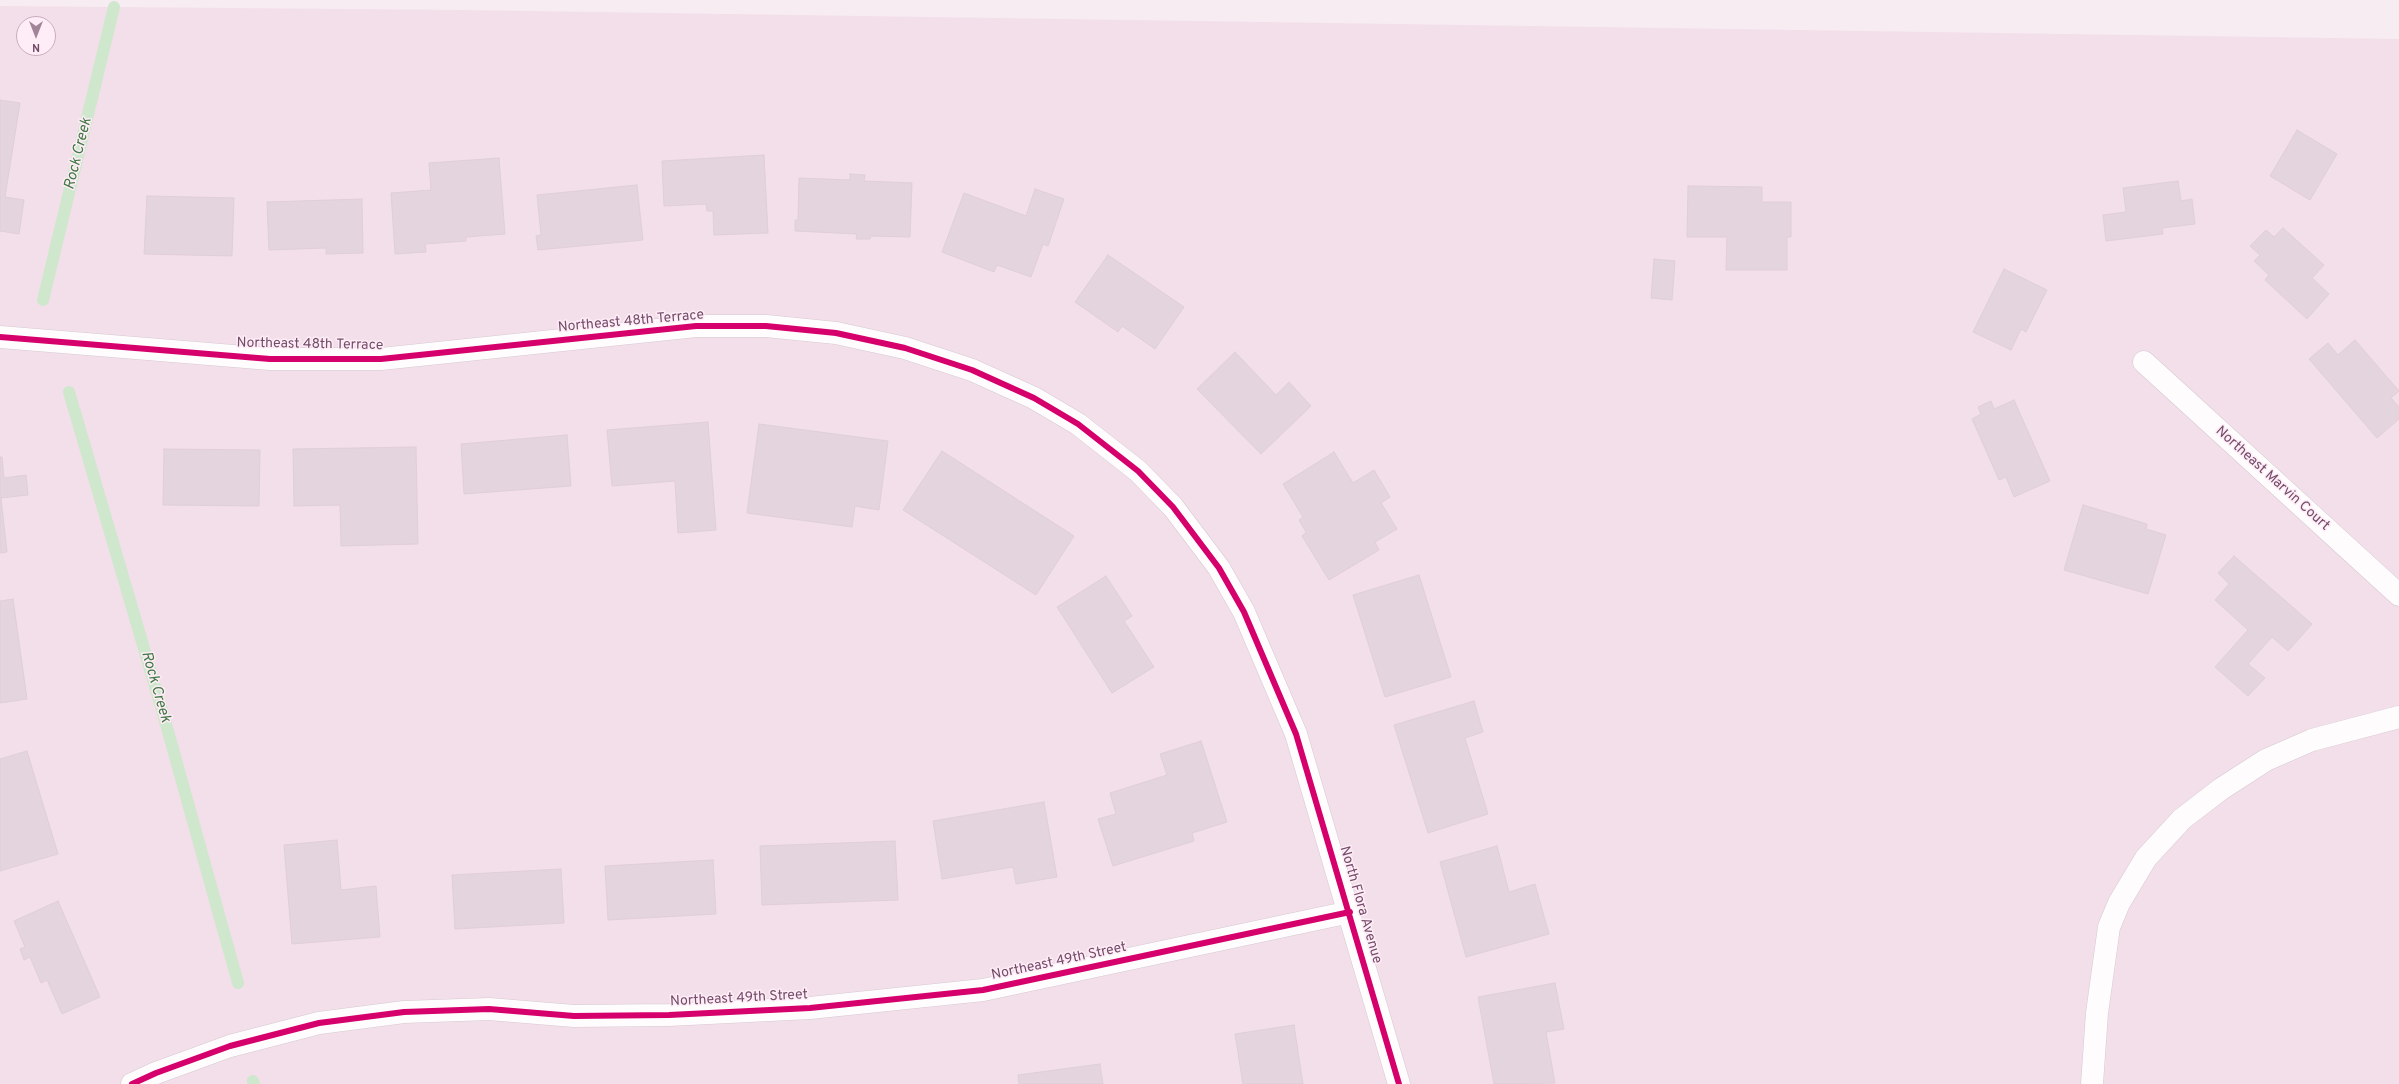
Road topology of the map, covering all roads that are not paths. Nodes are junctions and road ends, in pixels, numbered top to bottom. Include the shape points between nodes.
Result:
1 (0, 337) edge
2 (2144, 362) dead end
3 (2399, 595) edge
4 (2399, 717) edge
5 (1296, 734) joint
6 (1350, 912) junction
7 (132, 1084) edge
8 (1399, 1084) edge
9 (2092, 1084) edge

1 - 5 street, Northeast 48th Terrace via 270,360 381,360 696,326 766,326 836,334 905,348 972,370 1034,398 1078,424 1138,471 1173,507 1219,568 1244,612
2 - 3 street, Northeast Marvin Court
4 - 9 street via 2312,740 2266,760 2221,789 2182,819 2146,858 2119,903 2109,927 2097,1013
5 - 6 street, North Flora Avenue
6 - 7 street, Northeast 49th Street via 967,992 802,1009 582,1016 489,1009 404,1012 319,1023 230,1046
6 - 8 street, North Flora Avenue

